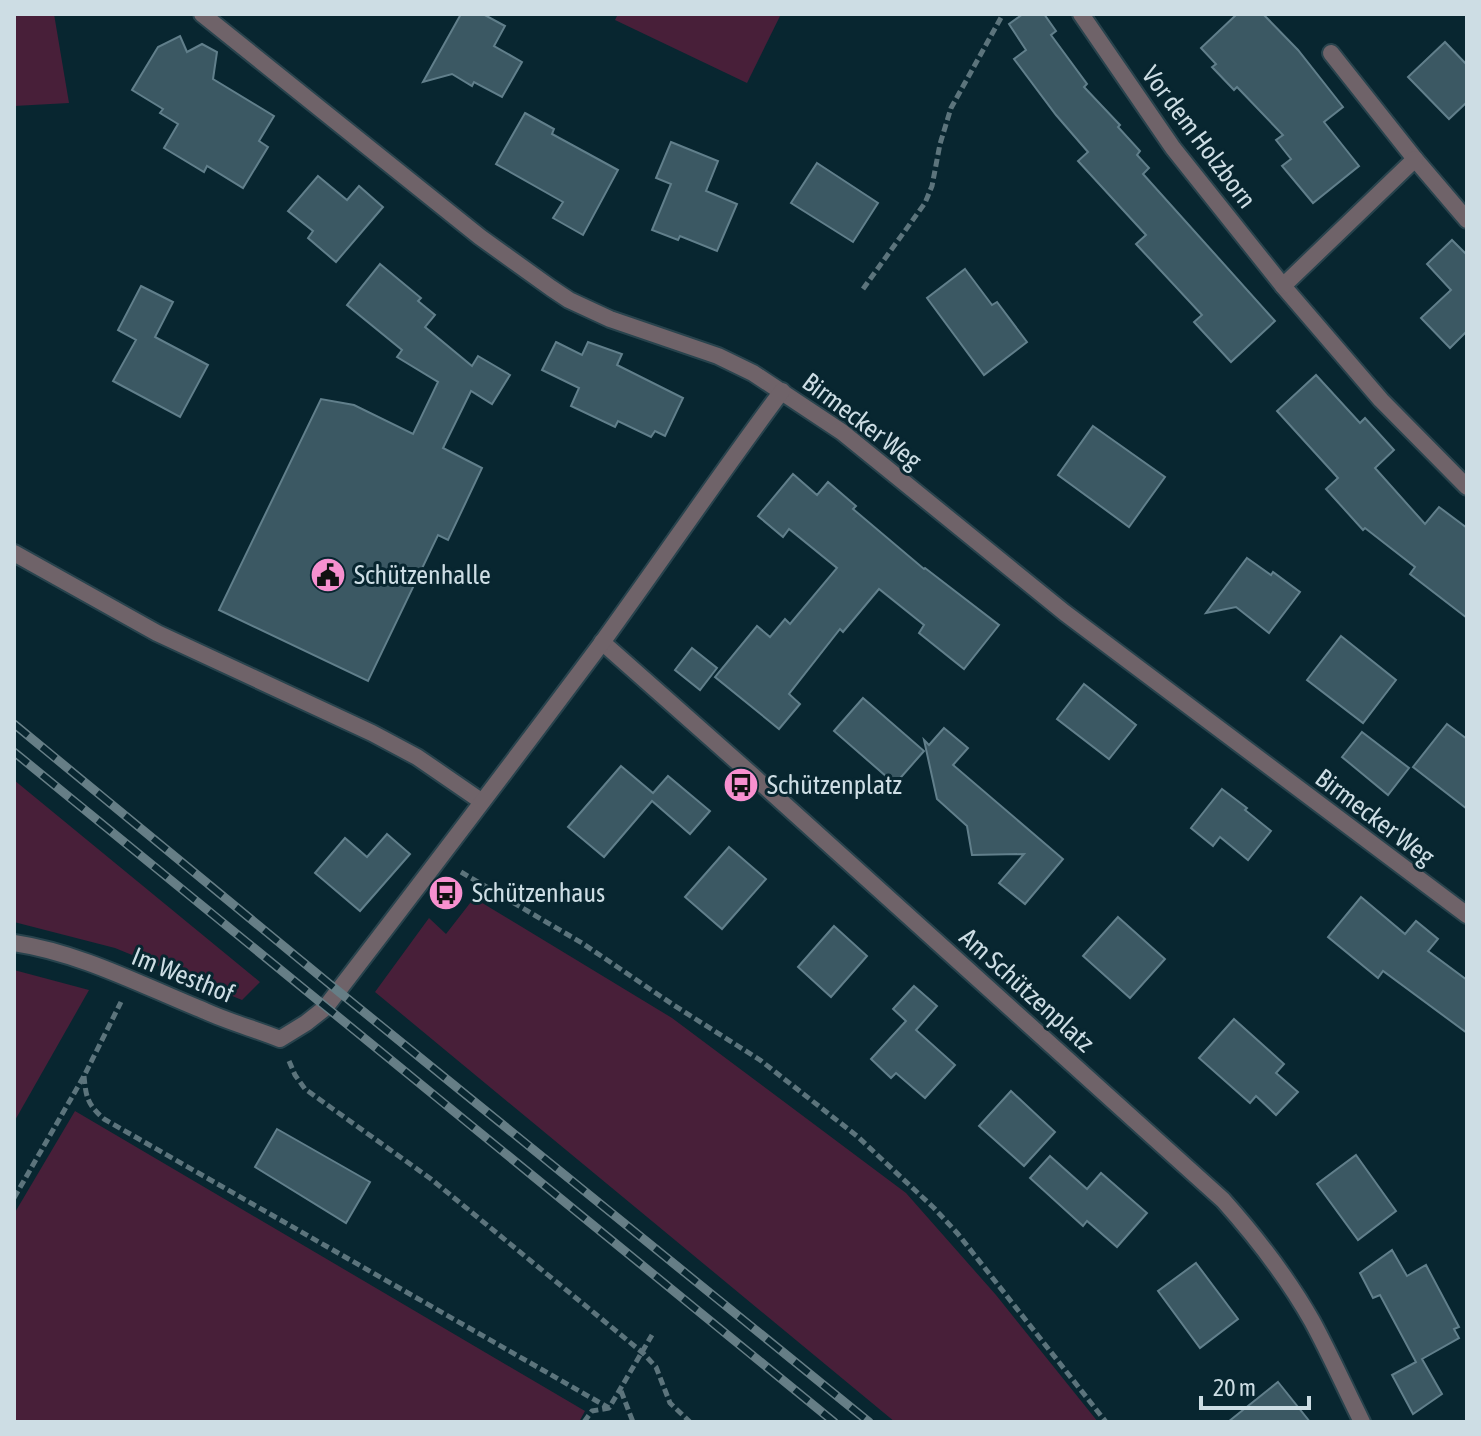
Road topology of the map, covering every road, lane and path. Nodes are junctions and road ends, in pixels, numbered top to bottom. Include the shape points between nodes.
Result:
1 (202, 14) edge
2 (1003, 14) edge
3 (1081, 14) edge
4 (1331, 53) dead end
5 (1415, 159) junction
6 (1467, 220) edge
7 (1283, 286) junction
8 (863, 289) dead end
9 (782, 391) junction
10 (1467, 487) edge
11 (14, 553) edge
12 (602, 642) junction
13 (481, 801) junction
14 (439, 860) junction
15 (1467, 915) edge
16 (14, 943) edge
17 (132, 980) junction
18 (280, 1039) junction
19 (84, 1076) junction
20 (14, 1198) edge
21 (652, 1335) dead end
22 (643, 1353) junction
23 (621, 1390) junction
24 (609, 1408) junction
25 (584, 1422) edge
26 (633, 1422) edge
27 (690, 1422) edge
28 (1106, 1422) edge
29 (1362, 1422) edge

1 - 9 street, Birmecker Weg via 480,237 569,300 718,356
2 - 8 path via 951,108 925,203
3 - 7 street, Vor dem Holzborn via 1173,148
4 - 5 street
5 - 6 street
5 - 7 street
7 - 10 street, Vor dem Holzborn via 1381,400
9 - 12 street
9 - 15 street, Birmecker Weg via 842,432 1065,613
11 - 13 street via 157,633 372,733
12 - 13 street
12 - 29 street, Am Schützenplatz via 1223,1200 1254,1234 1304,1308
13 - 14 street
14 - 18 street via 325,1008
14 - 28 path via 582,943 760,1060 857,1136 958,1234
16 - 17 street, Im Westhof
17 - 18 street, Im Westhof
17 - 19 path
18 - 22 path via 305,1089 431,1179
19 - 20 path
19 - 24 path via 89,1104 104,1119
21 - 22 path
22 - 23 path
22 - 27 path via 656,1367 670,1403
23 - 24 path
23 - 26 path
24 - 25 path via 592,1411

